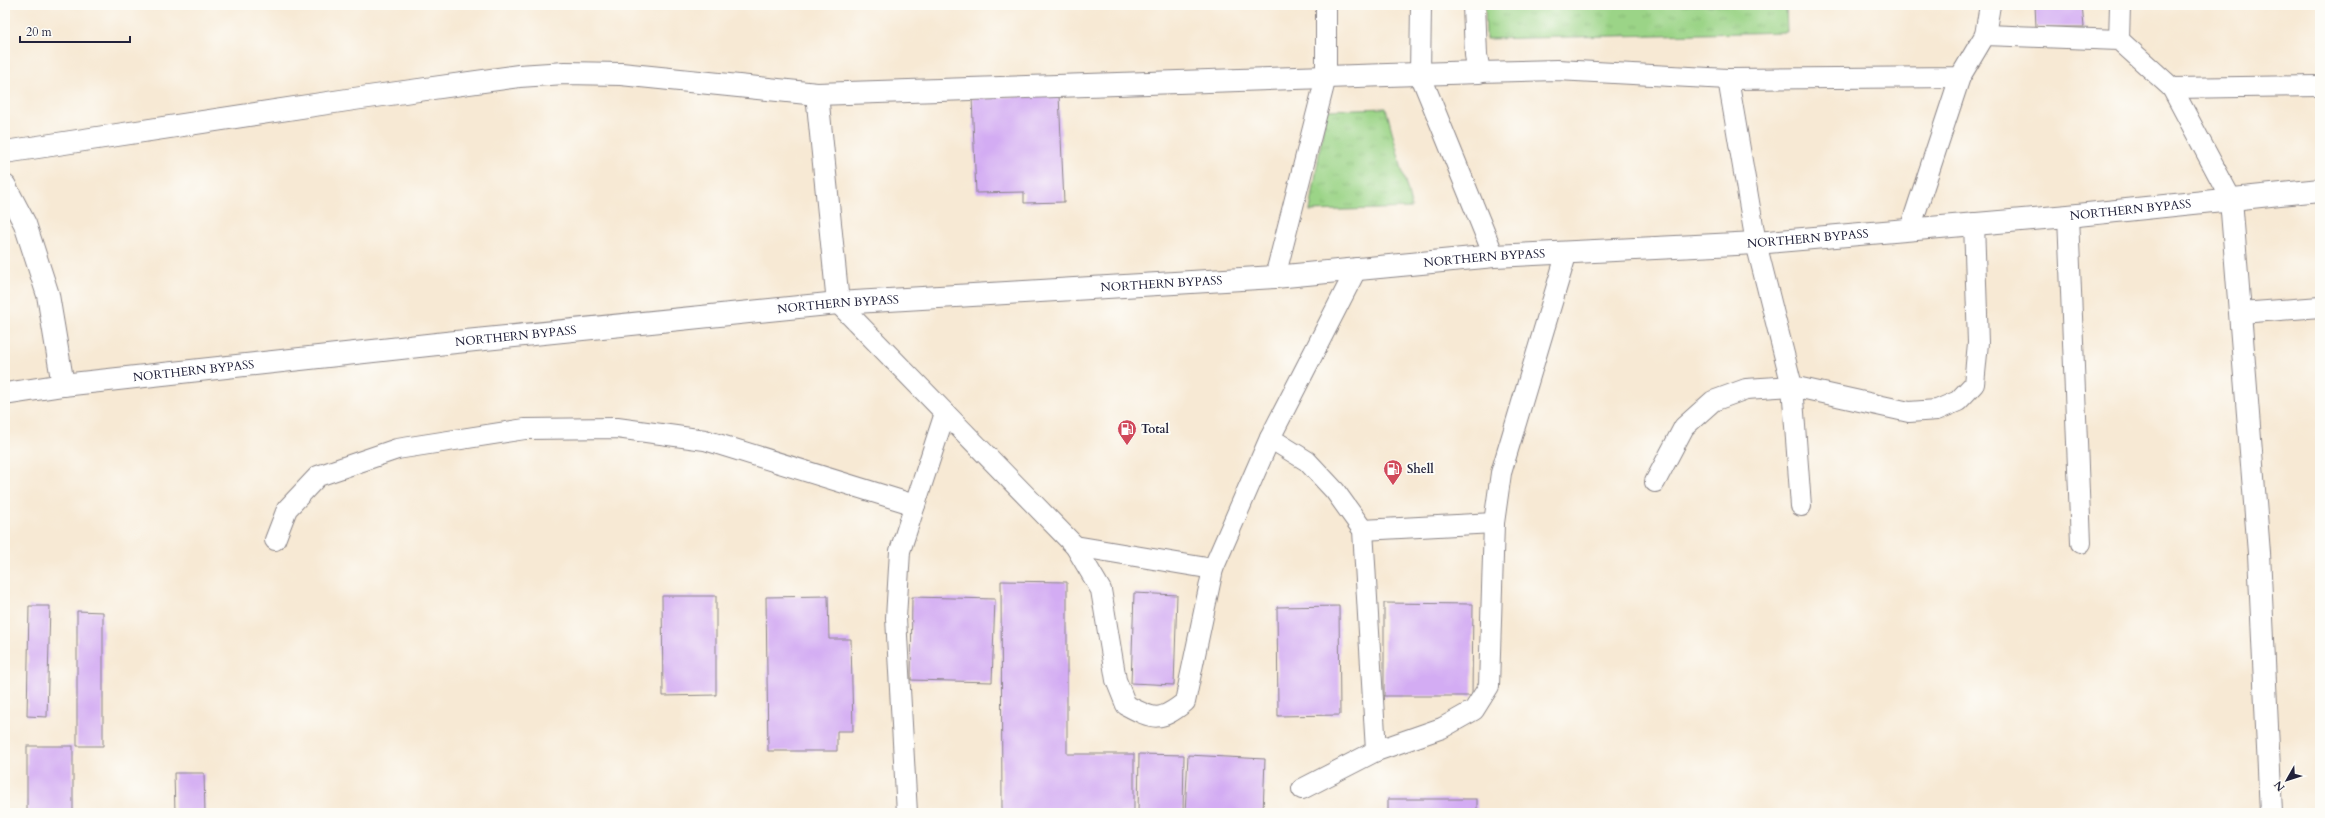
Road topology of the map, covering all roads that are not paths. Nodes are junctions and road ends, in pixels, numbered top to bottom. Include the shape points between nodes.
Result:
1 (1326, 5) edge
2 (1421, 5) edge
3 (1474, 5) edge
4 (1990, 5) edge
5 (2120, 5) edge
6 (1985, 35) junction
7 (2119, 40) junction
8 (1479, 72) junction
9 (1420, 74) junction
10 (1326, 77) junction
11 (1960, 77) junction
12 (1728, 79) junction
13 (2320, 86) edge
14 (2172, 88) junction
15 (817, 94) junction
16 (5, 152) edge
17 (5, 186) edge
18 (2320, 190) edge
19 (2231, 199) junction
20 (2068, 216) junction
21 (1974, 223) junction
22 (1910, 229) junction
23 (1756, 243) junction
24 (1567, 252) junction
25 (1494, 256) junction
26 (1357, 268) junction
27 (1275, 277) junction
28 (838, 303) junction
29 (2320, 308) edge
30 (2241, 313) junction
31 (63, 385) junction
32 (1792, 386) junction
33 (5, 394) edge
34 (945, 413) junction
35 (1270, 438) junction
36 (1655, 482) dead end
37 (915, 505) junction
38 (1801, 506) dead end
39 (1494, 523) junction
40 (1363, 530) junction
41 (275, 540) dead end
42 (2081, 543) dead end
43 (1075, 546) junction
44 (1213, 568) junction
45 (1376, 751) junction
46 (1302, 789) dead end
47 (907, 813) edge
48 (2271, 813) edge

1 - 10 lane
2 - 9 lane
3 - 8 street
4 - 6 lane
5 - 7 lane
6 - 7 lane
6 - 11 lane
7 - 14 lane
8 - 9 street
8 - 12 lane via 1557,70
9 - 10 street
9 - 25 lane
10 - 15 street
10 - 27 lane
11 - 12 lane
11 - 22 lane
12 - 23 lane
13 - 14 lane
14 - 19 lane
15 - 16 street via 621,74 519,76
15 - 28 street
17 - 31 street via 25,224 48,295
18 - 19 street, NORTHERN BYPASS
19 - 20 street, NORTHERN BYPASS
19 - 30 street
20 - 21 street, NORTHERN BYPASS
20 - 42 lane
21 - 22 street, NORTHERN BYPASS
21 - 32 lane via 1978,343 1974,384 1958,401 1937,410 1909,412
22 - 23 street, NORTHERN BYPASS
23 - 24 street, NORTHERN BYPASS
23 - 32 lane
24 - 25 street, NORTHERN BYPASS
24 - 39 lane via 1501,473
25 - 26 street, NORTHERN BYPASS
26 - 27 street, NORTHERN BYPASS
26 - 35 lane
27 - 28 street, NORTHERN BYPASS
28 - 31 street, NORTHERN BYPASS
28 - 34 lane
29 - 30 lane
30 - 48 street via 2259,553
31 - 33 street, NORTHERN BYPASS
32 - 36 lane via 1746,389 1713,401 1684,428
32 - 38 lane
34 - 37 lane
34 - 43 lane
35 - 40 lane via 1307,461 1335,491
35 - 44 lane
37 - 41 lane via 705,440 617,428 525,429 397,449 318,476 287,509
37 - 47 lane via 900,552 896,618
39 - 40 lane
39 - 45 lane via 1489,686 1474,710 1442,728
40 - 45 lane
43 - 44 lane
43 - 44 lane via 1101,590 1116,680 1126,705 1149,717 1170,714 1185,702
45 - 46 lane

